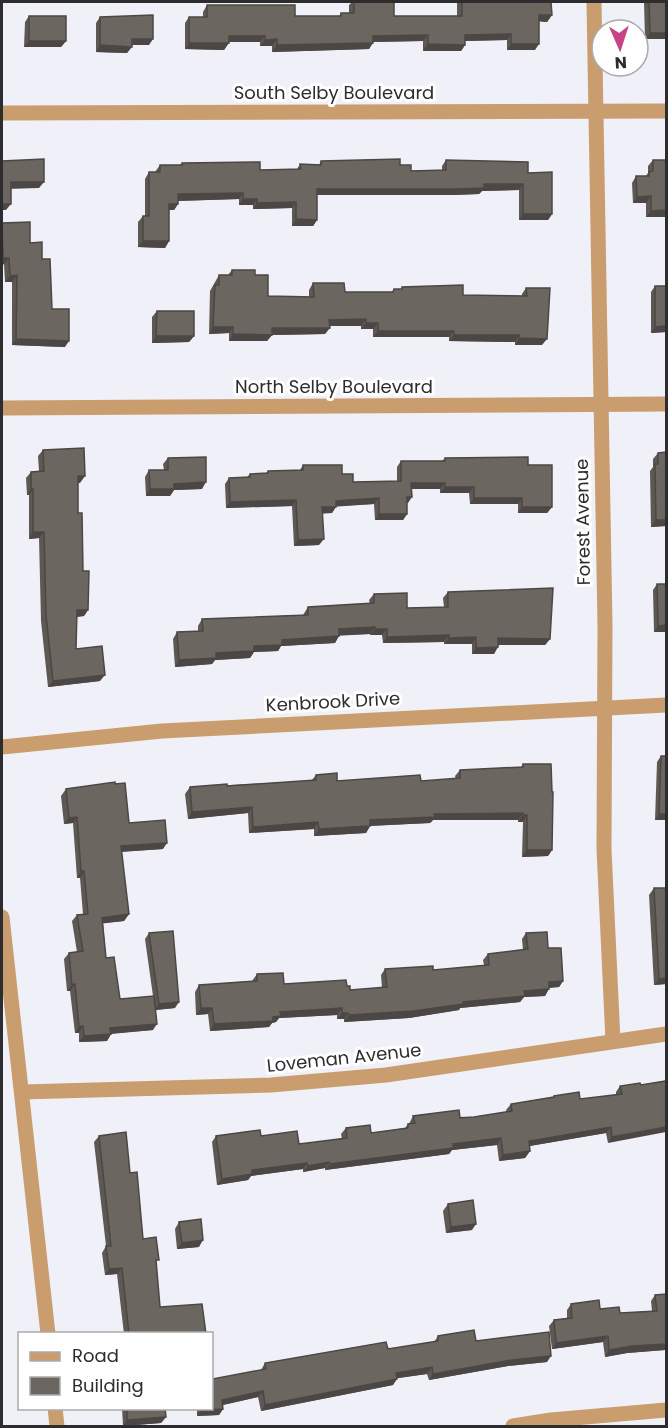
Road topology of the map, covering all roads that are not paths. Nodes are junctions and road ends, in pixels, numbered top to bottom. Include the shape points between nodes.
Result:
1 (594, 2) edge
2 (595, 111) junction
3 (666, 111) edge
4 (2, 113) edge
5 (666, 404) edge
6 (600, 405) junction
7 (2, 408) edge
8 (666, 705) edge
9 (605, 706) junction
10 (2, 747) edge
11 (2, 917) edge
12 (666, 1034) edge
13 (613, 1041) junction
14 (22, 1092) junction
15 (48, 1332) edge
16 (56, 1410) edge
17 (666, 1410) edge
18 (57, 1426) edge
19 (513, 1426) edge

1 - 2 street, Forest Avenue
2 - 3 street, South Selby Boulevard
2 - 4 street, South Selby Boulevard
2 - 6 street, Forest Avenue
5 - 6 street, North Selby Boulevard
6 - 7 street, North Selby Boulevard
6 - 9 street, Forest Avenue
8 - 9 street, Kenbrook Drive
9 - 10 street, Kenbrook Drive via 162,731
9 - 13 street, Forest Avenue via 604,849
11 - 14 street
12 - 13 street, Loveman Avenue
13 - 14 street, Loveman Avenue via 386,1075 294,1083
14 - 15 street
16 - 18 street
17 - 19 street

